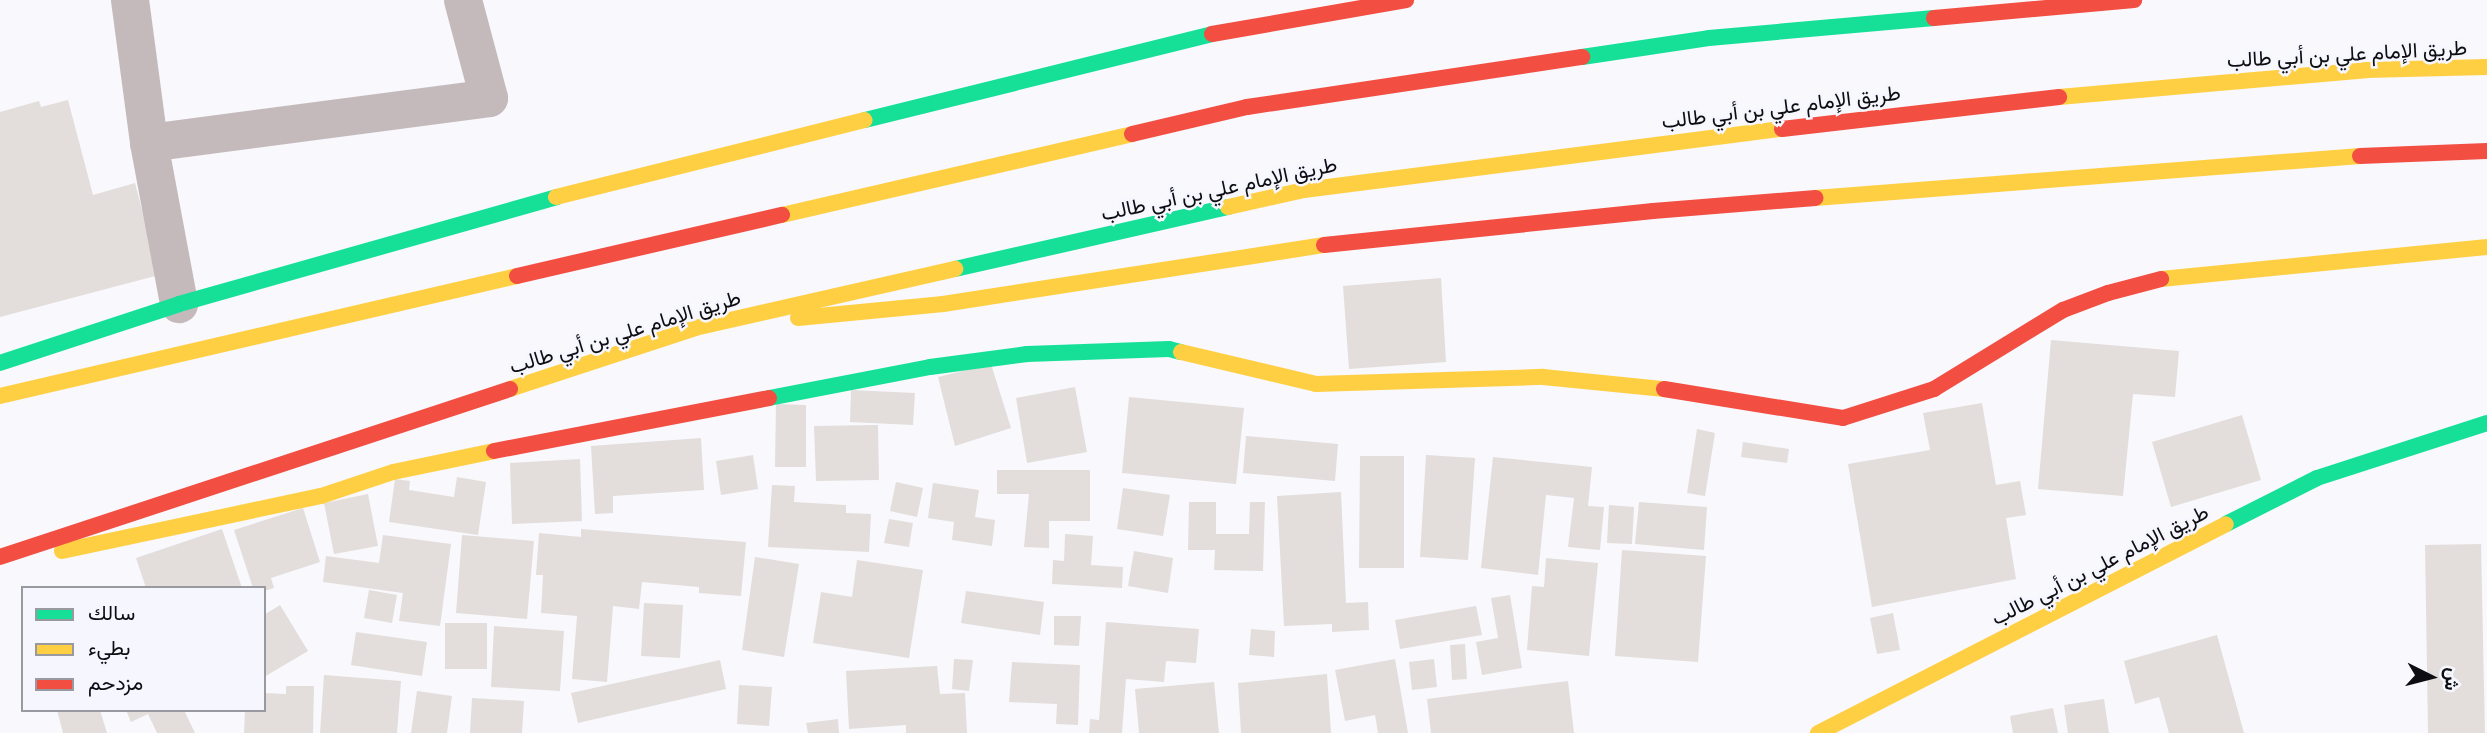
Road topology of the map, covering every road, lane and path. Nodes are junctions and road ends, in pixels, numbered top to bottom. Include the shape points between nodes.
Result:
1 (130, 0) edge
2 (463, 0) edge
3 (1406, 0) edge
4 (2134, 0) edge
5 (2487, 67) edge
6 (149, 143) junction
7 (2487, 150) edge
8 (2487, 247) edge
9 (178, 304) junction
10 (695, 328) junction
11 (0, 363) edge
12 (0, 396) edge
13 (2487, 423) edge
14 (0, 557) edge
15 (0, 564) edge
16 (1818, 733) edge

1 - 6 street
2 - 6 street via 489,98
3 - 9 main road via 1186,39 544,200
4 - 12 main road via 1709,38 1247,107
5 - 10 main road, طريق الإمام علي بن أبي طالب via 2365,70 1991,103 1304,190
6 - 9 street
7 - 10 main road via 2348,156 1640,212 1341,242 943,303
8 - 15 main road via 2158,279 2063,310 1934,389 1843,418 1681,391 1543,377 1316,384 1169,349 1027,354 930,367 449,460 393,472 321,496
9 - 11 main road
10 - 14 main road, طريق الإمام علي بن أبي طالب
13 - 16 main road, طريق الإمام علي بن أبي طالب via 2317,478

